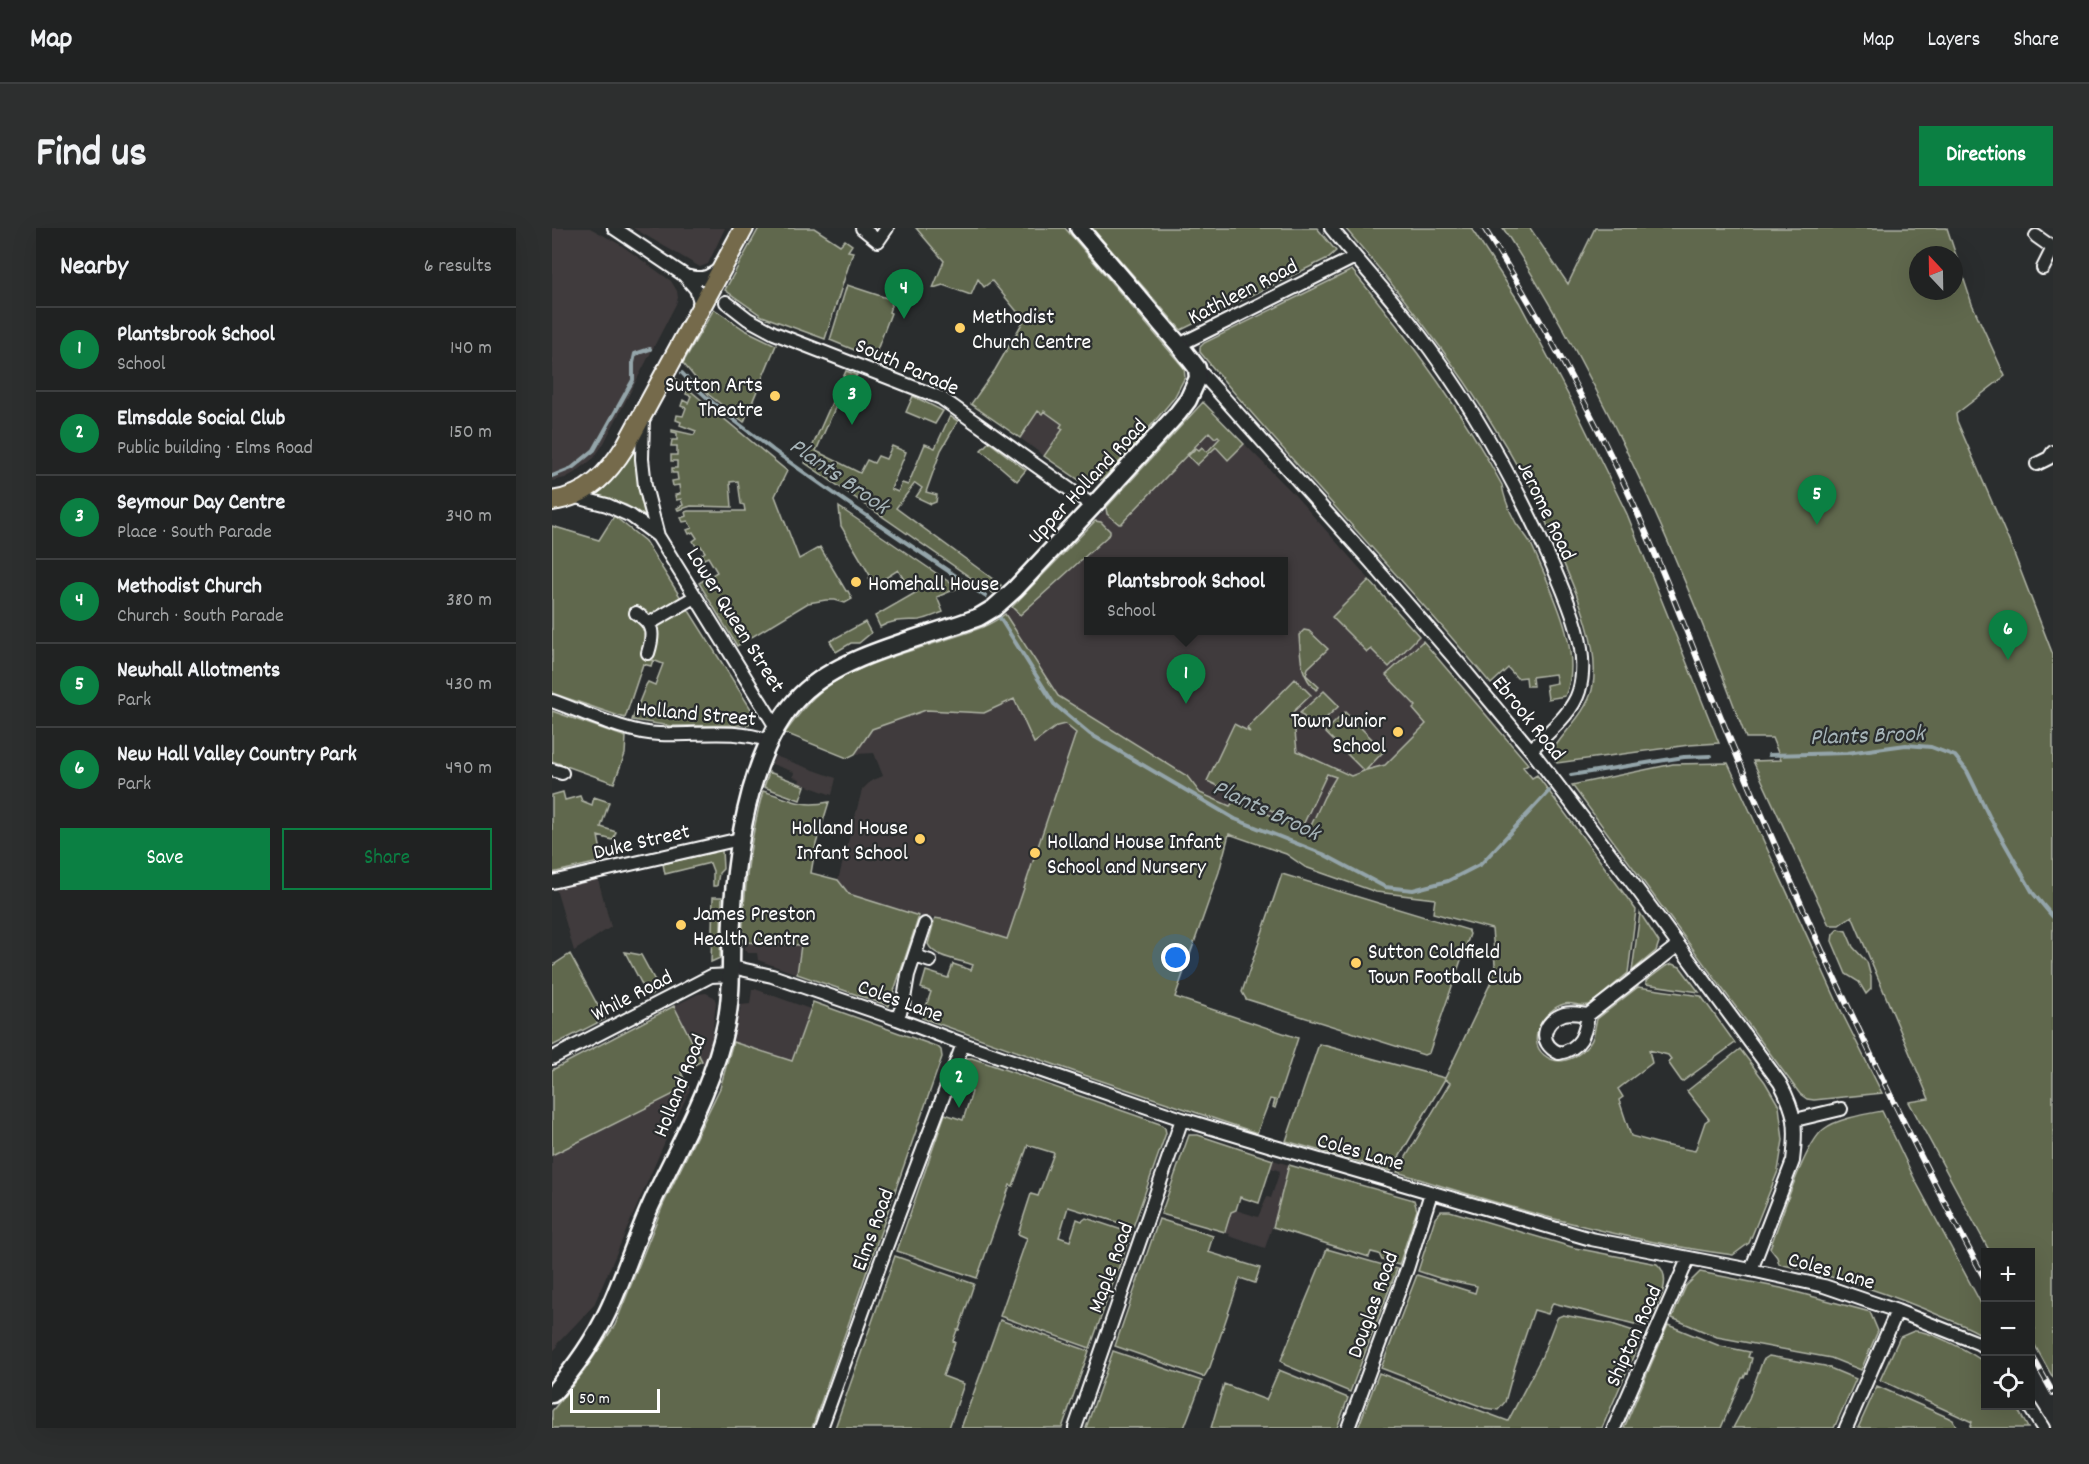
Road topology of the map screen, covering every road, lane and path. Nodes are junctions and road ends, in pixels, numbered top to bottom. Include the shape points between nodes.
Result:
1 (614, 228) edge
2 (744, 228) edge
3 (862, 228) edge
4 (887, 228) edge
5 (1079, 228) edge
6 (1331, 228) edge
7 (2036, 236) dead end
8 (2053, 248) edge
9 (1355, 257) junction
10 (722, 268) junction
11 (2043, 268) dead end
12 (684, 275) junction
13 (726, 302) dead end
14 (701, 305) junction
15 (1180, 346) junction
16 (1197, 368) junction
17 (643, 413) junction
18 (2052, 457) edge
19 (2037, 464) dead end
20 (572, 496) junction
21 (552, 501) edge
22 (1093, 506) junction
23 (658, 536) junction
24 (695, 597) junction
25 (636, 613) dead end
26 (650, 623) junction
27 (648, 653) dead end
28 (820, 679) joint
29 (552, 701) edge
30 (772, 734) junction
31 (1531, 750) junction
32 (740, 839) junction
33 (552, 882) edge
34 (925, 924) dead end
35 (1677, 946) junction
36 (915, 956) junction
37 (930, 962) dead end
38 (732, 971) junction
39 (1588, 1015) dead end
40 (897, 1019) junction
41 (963, 1044) junction
42 (552, 1058) edge
43 (1841, 1109) dead end
44 (1182, 1119) junction
45 (1795, 1120) junction
46 (1431, 1192) junction
47 (1688, 1259) junction
48 (1751, 1270) junction
49 (1897, 1311) junction
50 (1981, 1345) edge
51 (552, 1394) edge
52 (2032, 1410) edge
53 (821, 1428) edge
54 (1075, 1428) edge
55 (1348, 1428) edge
56 (1614, 1428) edge
57 (1846, 1428) edge
58 (2043, 1428) edge

1 - 12 street
2 - 10 main road, Lower Queen Street
3 - 4 street via 878,241
5 - 15 street
6 - 9 street, Jerome Road
7 - 8 street
8 - 11 street
9 - 15 street, Kathleen Road
9 - 31 street, Jerome Road via 1415,329 1496,450 1566,597 1581,647 1578,692 1571,706
10 - 12 street via 700,280
10 - 14 main road, Lower Queen Street
12 - 14 street via 696,289
13 - 22 street, South Parade via 774,333 941,398
14 - 17 main road, Lower Queen Street
15 - 16 street
16 - 22 street, Upper Holland Road via 1196,384 1179,413
16 - 31 street, Ebrook Road
17 - 20 main road, Lower Queen Street via 609,471
17 - 23 street, Lower Queen Street via 645,486
18 - 19 street
20 - 21 main road
20 - 23 street, Lower Queen Street via 623,512
22 - 28 street, Upper Holland Road via 994,608 849,663
23 - 24 street, Lower Queen Street
24 - 26 street
24 - 30 street, Lower Queen Street
25 - 26 street
26 - 27 street via 652,640
28 - 30 street, Holland Road via 799,697
29 - 30 street, Holland Street via 640,732
30 - 32 street, Holland Road via 746,807
31 - 35 street, Ebrook Road
32 - 33 street, Duke Street
32 - 38 street, Holland Road via 732,919
34 - 36 street
35 - 39 street
35 - 45 street, Ebrook Road via 1780,1083
36 - 37 street
36 - 40 street
38 - 40 street, Coles Lane via 772,976
38 - 42 street, While Road via 711,976
38 - 51 street, Holland Road via 726,1023 710,1079 648,1212 608,1313
40 - 41 street, Coles Lane
41 - 44 street, Coles Lane
41 - 53 street, Elms Road
43 - 45 street
44 - 46 street, Coles Lane
44 - 54 street, Maple Road
45 - 48 street, Ebrook Road via 1793,1161
46 - 47 street, Coles Lane via 1580,1237
46 - 55 street, Douglas Road
47 - 48 street, Coles Lane
47 - 56 street, Shipton Road
48 - 49 street, Coles Lane via 1824,1286
49 - 50 street, Coles Lane
49 - 57 street
52 - 58 street

